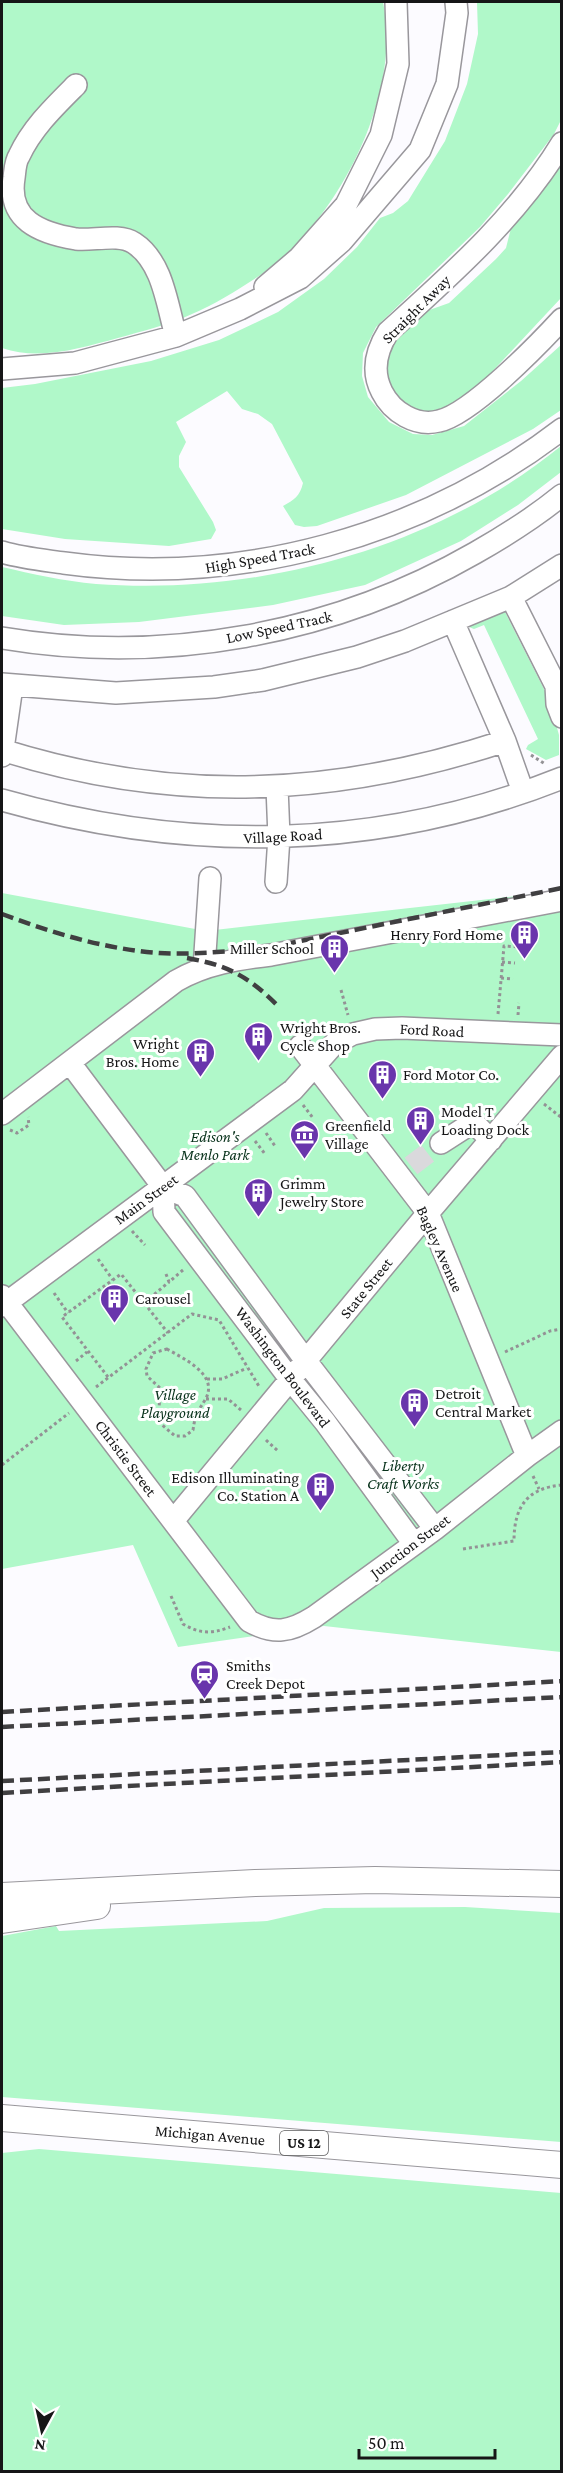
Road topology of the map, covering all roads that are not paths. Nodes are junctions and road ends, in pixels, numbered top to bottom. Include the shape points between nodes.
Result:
1 (396, 2) edge
2 (456, 2) edge
3 (75, 85) dead end
4 (561, 143) edge
5 (240, 309) junction
6 (561, 319) edge
7 (176, 336) junction
8 (2, 369) edge
9 (561, 429) edge
10 (561, 495) edge
11 (2, 552) edge
12 (561, 565) edge
13 (511, 597) junction
14 (453, 621) junction
15 (2, 638) edge
16 (7, 685) edge
17 (560, 686) edge
18 (561, 717) edge
19 (505, 741) junction
20 (2, 752) edge
21 (561, 778) edge
22 (277, 787) junction
23 (523, 792) junction
24 (2, 800) edge
25 (279, 837) junction
26 (210, 878) dead end
27 (276, 882) dead end
28 (561, 900) edge
29 (204, 968) junction
30 (561, 1035) edge
31 (300, 1046) dead end
32 (561, 1056) edge
33 (70, 1063) junction
34 (314, 1065) junction
35 (2, 1114) edge
36 (491, 1140) junction
37 (441, 1143) tunnel mouth
38 (164, 1187) junction
39 (428, 1212) junction
40 (3, 1301) edge
41 (306, 1361) junction
42 (290, 1380) junction
43 (561, 1431) edge
44 (527, 1456) junction
45 (173, 1521) junction
46 (435, 1529) junction
47 (414, 1544) junction
48 (249, 1621) joint
49 (255, 1883) junction
50 (561, 1884) edge
51 (2, 1896) edge
52 (2, 1920) edge
53 (2, 2118) edge
54 (47, 2121) junction
55 (2, 2132) edge
56 (561, 2165) edge

1 - 5 street via 398,64 381,135 346,205 299,258
2 - 5 street via 447,84 420,150 342,241 300,278
3 - 7 street via 43,118 18,157 12,193 23,219 48,234 132,241 148,254 160,278
4 - 6 street, Straight Away via 496,231 388,332 378,347 377,383 385,399 399,412 416,421 438,422 472,403
5 - 7 street
7 - 8 street via 75,363
9 - 11 street, High Speed Track via 488,480 397,523 299,554 201,569 104,568
10 - 15 street, Low Speed Track via 499,539 443,571 321,620 249,636 179,645 107,649 45,646
12 - 13 street
13 - 14 street
13 - 17 street
14 - 16 street via 357,657 243,683 116,693
14 - 19 street
16 - 20 street
17 - 18 street via 557,704
19 - 22 street via 453,759 395,772
19 - 23 street
20 - 22 street via 115,778 226,789
21 - 23 street, Village Road
22 - 25 street
23 - 25 street, Village Road via 403,823
24 - 25 street, Village Road via 119,827 208,837
25 - 27 street
26 - 29 street
28 - 29 street
29 - 33 street via 176,981
30 - 34 street, Ford Road via 375,1029 334,1044
31 - 34 street, Bagley Avenue
32 - 36 street, State Street
33 - 35 street
33 - 38 street, Washington Boulevard
34 - 38 street, Main Street via 293,1090
34 - 39 street, Bagley Avenue via 405,1171
36 - 37 street via 478,1127 469,1125
36 - 39 street, State Street
38 - 40 street, Main Street
38 - 41 street, Washington Boulevard via 185,1196
38 - 42 street, Washington Boulevard via 164,1212
39 - 41 street, State Street
39 - 44 street, Bagley Avenue
40 - 45 street, Christie Street via 87,1397
41 - 42 street, State Street
41 - 46 street, Washington Boulevard
42 - 45 street, State Street
42 - 47 street, Washington Boulevard
43 - 44 street, Junction Street
44 - 46 street, Junction Street
45 - 48 street, Christie Street
46 - 47 street, Junction Street
47 - 48 street, Junction Street via 299,1626 264,1629
49 - 50 main road via 375,1880
49 - 51 main road
49 - 52 main road
53 - 54 main road, Michigan Avenue / US 12
54 - 55 main road
54 - 56 main road, Michigan Avenue / US 12

